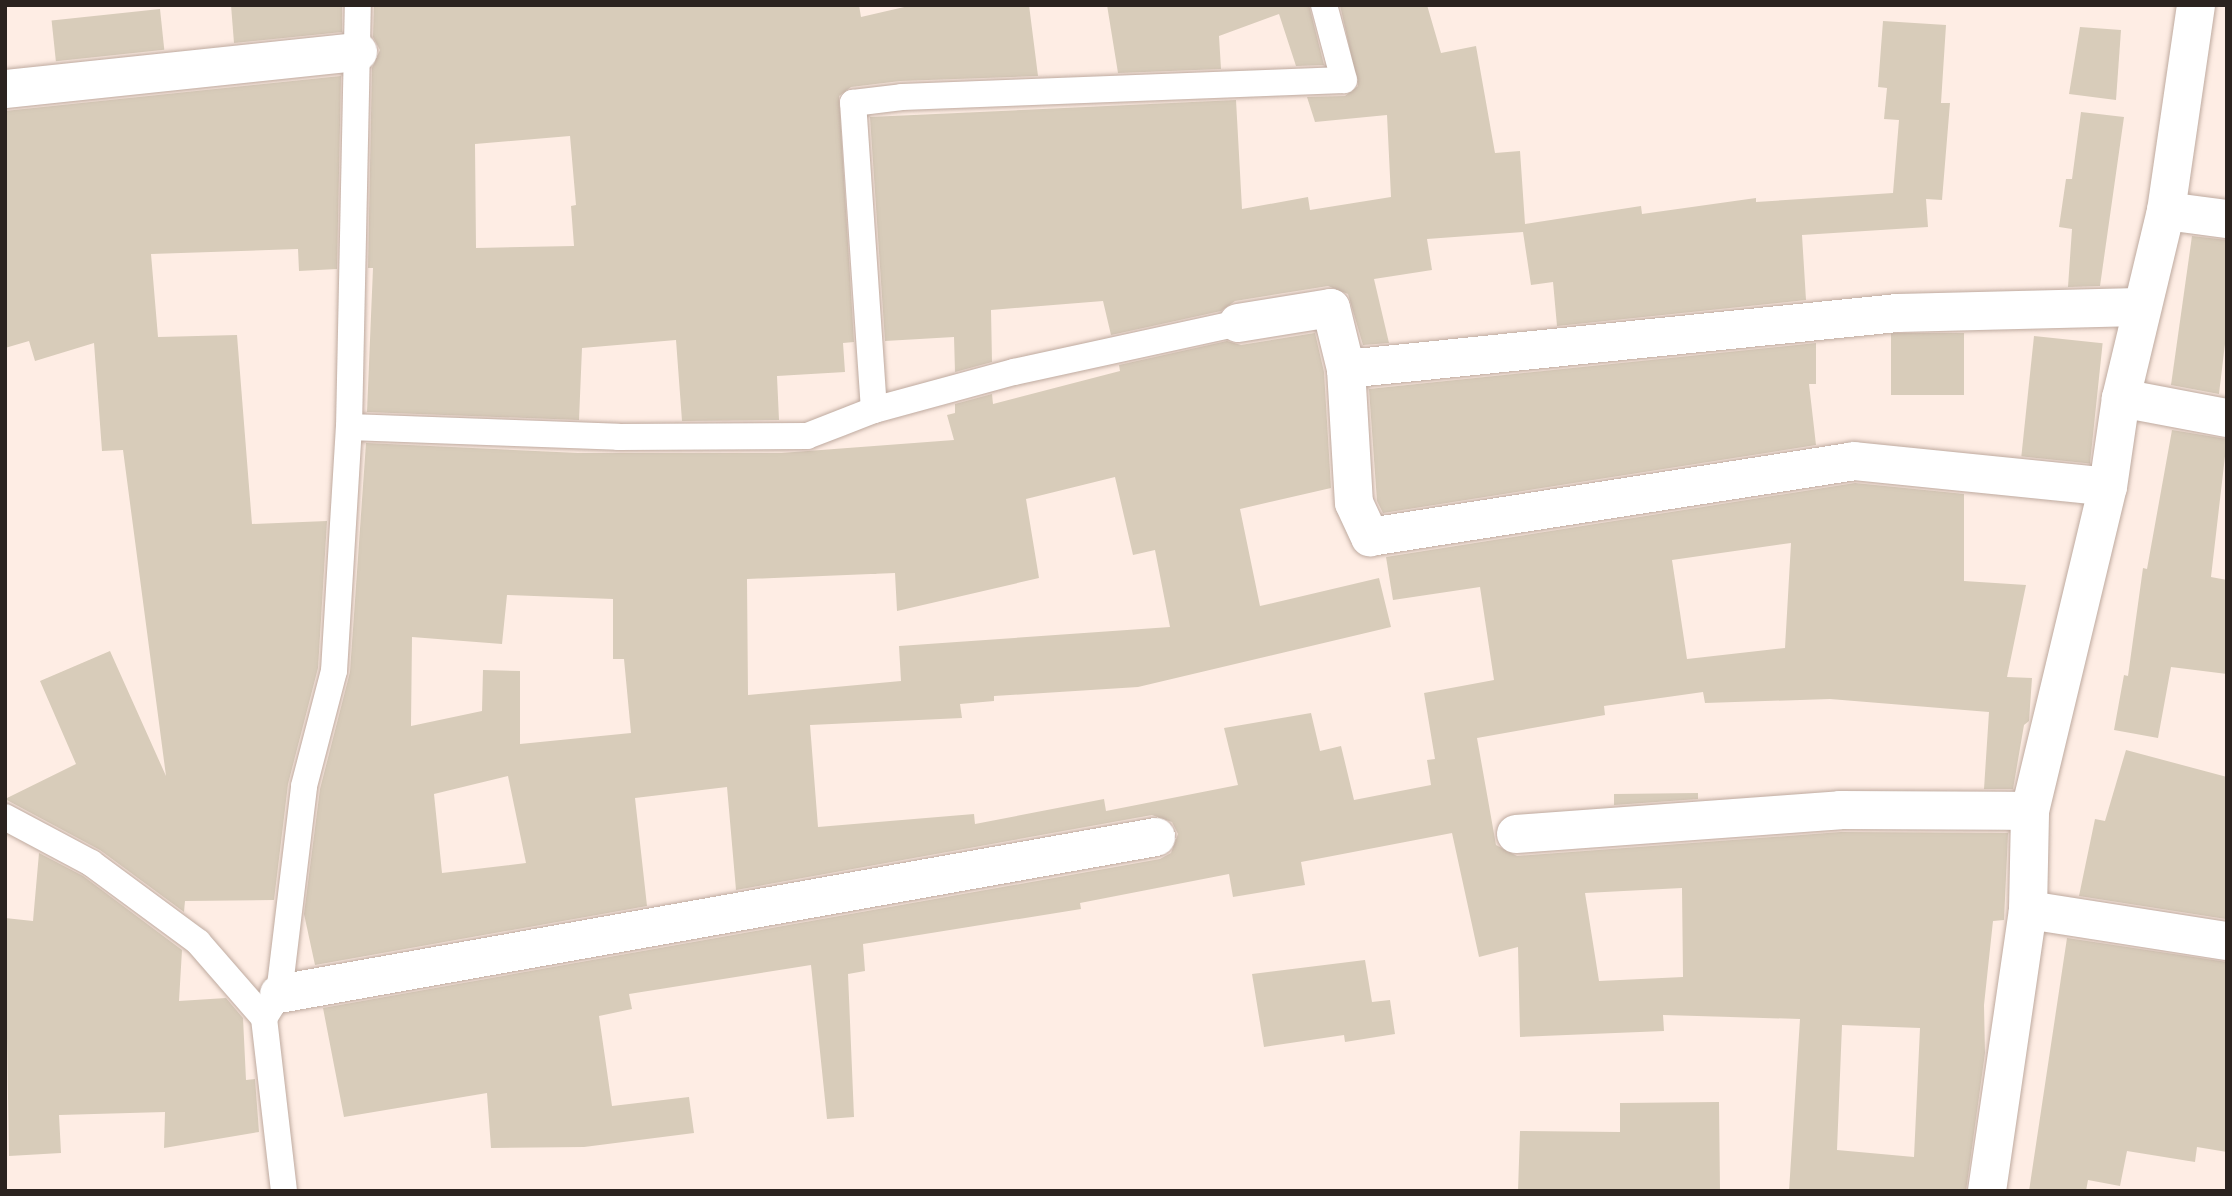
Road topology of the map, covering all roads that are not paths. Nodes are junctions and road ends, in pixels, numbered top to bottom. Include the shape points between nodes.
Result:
1 (358, 5) edge
2 (1324, 5) edge
3 (2196, 5) edge
4 (358, 52) junction
5 (5, 89) edge
6 (2165, 211) junction
7 (2227, 219) edge
8 (2140, 307) junction
9 (1238, 323) joint
10 (1346, 369) junction
11 (2121, 398) junction
12 (874, 410) junction
13 (2227, 418) edge
14 (349, 427) junction
15 (2109, 486) junction
16 (2030, 811) junction
17 (5, 817) edge
18 (1516, 834) dead end
19 (1156, 837) dead end
20 (2028, 910) junction
21 (2227, 941) edge
22 (272, 1006) junction
23 (284, 1191) edge
24 (1987, 1191) edge

1 - 4 lane
2 - 12 lane via 1344,80 902,97 853,103
3 - 6 street
4 - 5 street
4 - 14 lane
6 - 7 street
6 - 8 street
8 - 10 street via 1897,313
8 - 11 street
9 - 10 street via 1331,308
9 - 12 lane via 1014,372
10 - 15 street via 1354,503 1370,537 1854,461
11 - 13 street
11 - 15 street
12 - 14 lane via 807,436 618,437
14 - 22 lane via 334,671 304,786
15 - 16 street
16 - 18 street via 1840,810
16 - 20 street
17 - 22 lane via 91,863 198,942
19 - 22 street
20 - 21 street
20 - 24 street
22 - 23 lane

